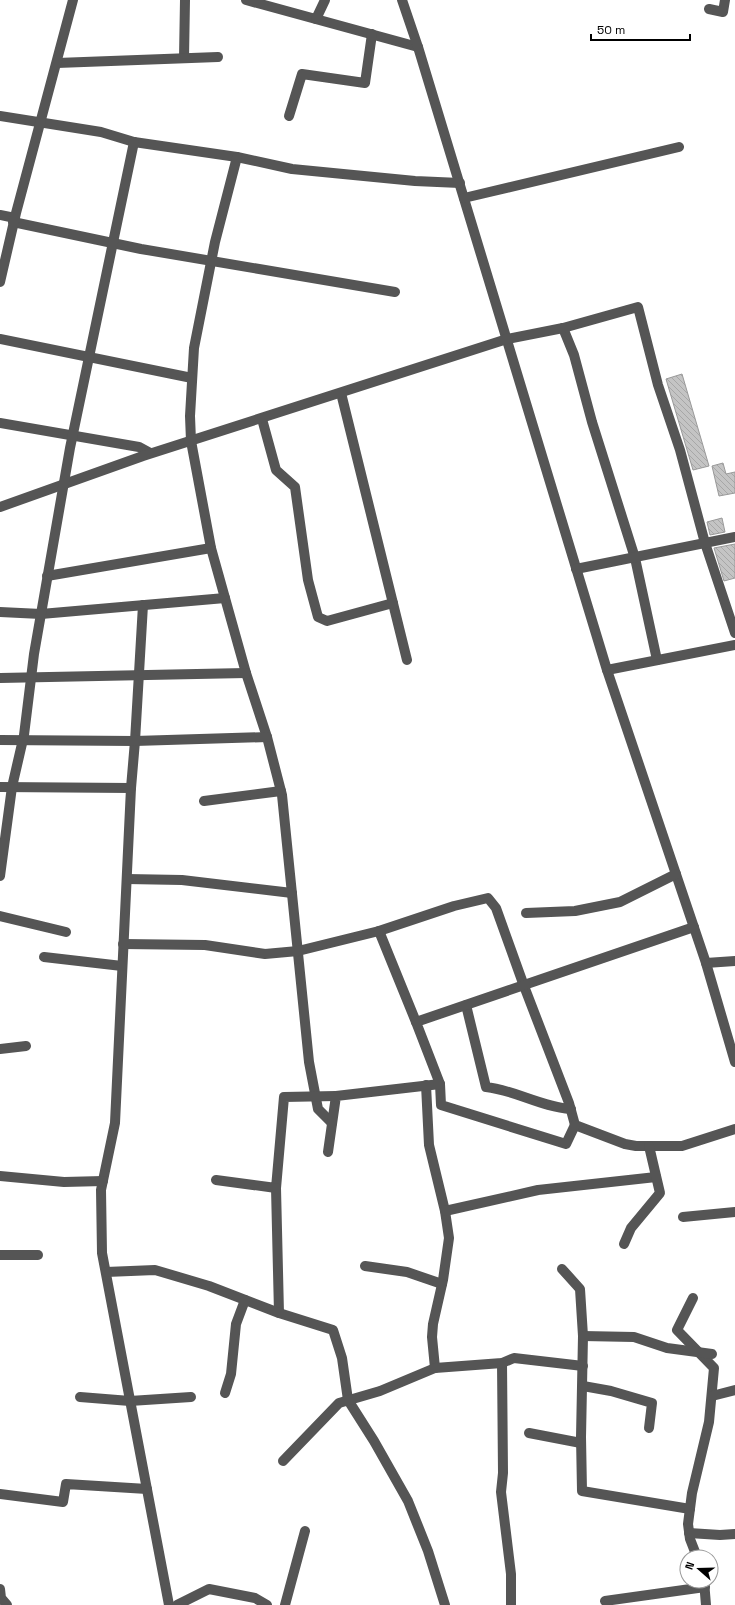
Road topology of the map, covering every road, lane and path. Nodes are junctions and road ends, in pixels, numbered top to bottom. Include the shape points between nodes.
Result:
1 (73, 0) edge
2 (185, 0) edge
3 (246, 0) edge
4 (325, 0) edge
5 (402, 0) edge
6 (725, 2) edge
7 (735, 5) edge
8 (709, 9) dead end
9 (316, 19) junction
10 (372, 34) junction
11 (418, 47) junction
12 (218, 57) dead end
13 (184, 58) junction
14 (56, 64) junction
15 (0, 116) edge
16 (289, 116) dead end
17 (40, 124) junction
18 (134, 142) junction
19 (679, 148) dead end
20 (237, 157) junction
21 (460, 183) junction
22 (464, 198) junction
23 (0, 215) edge
24 (14, 220) junction
25 (113, 243) junction
26 (211, 261) junction
27 (0, 282) edge
28 (396, 292) dead end
29 (563, 328) junction
30 (0, 338) edge
31 (507, 339) junction
32 (88, 356) junction
33 (192, 378) junction
34 (341, 393) junction
35 (262, 418) junction
36 (0, 423) edge
37 (72, 436) junction
38 (191, 441) junction
39 (150, 453) junction
40 (63, 484) junction
41 (0, 506) edge
42 (735, 537) edge
43 (705, 543) junction
44 (211, 548) junction
45 (635, 558) junction
46 (576, 569) junction
47 (47, 576) junction
48 (225, 598) junction
49 (393, 604) junction
50 (142, 605) junction
51 (0, 612) edge
52 (41, 614) junction
53 (735, 633) edge
54 (735, 645) edge
55 (407, 660) dead end
56 (658, 660) junction
57 (607, 670) junction
58 (246, 673) junction
59 (139, 676) junction
60 (0, 678) edge
61 (31, 678) junction
62 (267, 737) junction
63 (0, 740) edge
64 (22, 741) junction
65 (135, 741) junction
66 (0, 787) edge
67 (12, 787) junction
68 (131, 788) junction
69 (281, 791) junction
70 (204, 801) dead end
71 (676, 874) junction
72 (0, 876) edge
73 (127, 879) junction
74 (292, 892) junction
75 (526, 913) dead end
76 (0, 916) edge
77 (694, 928) junction
78 (379, 931) junction
79 (66, 932) dead end
80 (123, 944) junction
81 (298, 951) junction
82 (44, 957) dead end
83 (735, 961) edge
84 (706, 963) junction
85 (122, 966) junction
86 (524, 986) junction
87 (466, 1005) junction
88 (416, 1022) junction
89 (26, 1046) dead end
90 (0, 1049) edge
91 (735, 1062) edge
92 (440, 1084) junction
93 (426, 1085) junction
94 (315, 1096) junction
95 (336, 1096) junction
96 (571, 1108) junction
97 (332, 1123) junction
98 (575, 1125) junction
99 (735, 1129) edge
100 (649, 1146) junction
101 (328, 1152) dead end
102 (0, 1176) edge
103 (656, 1177) junction
104 (216, 1180) dead end
105 (103, 1181) junction
106 (276, 1188) junction
107 (445, 1211) junction
108 (735, 1212) edge
109 (683, 1217) dead end
110 (624, 1244) dead end
111 (0, 1255) edge
112 (38, 1255) dead end
113 (365, 1266) dead end
114 (562, 1269) dead end
115 (106, 1272) junction
116 (442, 1284) junction
117 (693, 1298) dead end
118 (245, 1300) junction
119 (279, 1313) junction
120 (583, 1336) junction
121 (696, 1352) junction
122 (712, 1354) dead end
123 (502, 1362) junction
124 (583, 1366) junction
125 (435, 1368) junction
126 (583, 1386) junction
127 (735, 1390) edge
128 (225, 1393) dead end
129 (712, 1396) junction
130 (80, 1397) dead end
131 (191, 1397) dead end
132 (348, 1400) junction
133 (130, 1401) junction
134 (649, 1428) dead end
135 (529, 1433) dead end
136 (581, 1443) junction
137 (283, 1460) dead end
138 (147, 1489) junction
139 (0, 1494) edge
140 (690, 1509) junction
141 (305, 1531) dead end
142 (689, 1533) junction
143 (735, 1534) edge
144 (694, 1549) edge
145 (679, 1588) edge
146 (0, 1589) edge
147 (705, 1589) edge
148 (198, 1600) edge
149 (605, 1600) dead end
150 (262, 1604) edge
151 (7, 1605) edge
152 (169, 1605) edge
153 (177, 1605) edge
154 (285, 1605) edge
155 (445, 1605) edge
156 (511, 1605) edge
157 (706, 1605) edge

1 - 14 street
2 - 13 street
3 - 9 street
4 - 9 street
5 - 11 street
6 - 7 street
6 - 8 street via 723,12
9 - 10 street
10 - 11 street
10 - 16 street via 365,83 302,74
11 - 21 street
12 - 13 street
13 - 14 street
14 - 17 street
15 - 17 street
17 - 18 street via 101,132
17 - 24 street
18 - 20 street
18 - 25 street
19 - 22 street
20 - 21 street via 292,169
20 - 26 street
21 - 22 street
22 - 31 street
23 - 24 street
24 - 25 street
24 - 27 street
25 - 26 street
25 - 32 street
26 - 28 street
26 - 33 street via 194,348
29 - 31 street
29 - 43 street via 638,307 658,385 680,450
29 - 45 street via 574,355 592,422
30 - 32 street
31 - 34 street
31 - 46 street
32 - 33 street
32 - 37 street
33 - 38 street
34 - 35 street
34 - 49 street
35 - 38 street
35 - 49 street via 276,470 295,487 308,580 318,617 327,621
36 - 37 street
37 - 39 street via 139,447
37 - 40 street
38 - 39 street
38 - 44 street
39 - 40 street
40 - 41 street
40 - 47 street
42 - 43 street
43 - 45 street
43 - 53 street
44 - 47 street
44 - 48 street
45 - 46 street
45 - 56 street
46 - 57 street
47 - 52 street
48 - 50 street
48 - 58 street
49 - 55 street
50 - 52 street
50 - 59 street
51 - 52 street
52 - 61 street
54 - 56 street
56 - 57 street
57 - 71 street
58 - 59 street
58 - 62 street
59 - 61 street
59 - 65 street
60 - 61 street
61 - 64 street
62 - 65 street
62 - 69 street
63 - 64 street
64 - 65 street
64 - 67 street
65 - 68 street
66 - 67 street
67 - 68 street
67 - 72 street
68 - 73 street
69 - 70 street
69 - 74 street
71 - 75 street via 620,902 575,911
71 - 77 street
73 - 74 street via 182,880
73 - 80 street
74 - 81 street
76 - 79 street
77 - 84 street
77 - 86 street
78 - 81 street
78 - 86 street via 454,906 488,898 496,908
78 - 88 street
80 - 81 street via 205,945 265,954
80 - 85 street
81 - 94 street via 309,1062
82 - 85 street
83 - 84 street
84 - 91 street
85 - 105 street via 115,1122
86 - 87 street
86 - 96 street
87 - 88 street
87 - 96 street via 486,1087 500,1088 556,1108
88 - 92 street
89 - 90 street
92 - 93 street
92 - 98 street via 441,1105 566,1144
93 - 95 street
93 - 107 street via 429,1145
94 - 95 street
94 - 97 street via 318,1109
94 - 106 street via 284,1097
95 - 97 street
96 - 98 street
97 - 101 street
98 - 100 street via 625,1144
99 - 100 street via 682,1146
100 - 103 street
102 - 105 street via 64,1182
103 - 107 street via 538,1190
103 - 110 street via 660,1193 631,1228
104 - 106 street
105 - 115 street via 102,1253
106 - 119 street
107 - 116 street via 449,1238
108 - 109 street
111 - 112 street
113 - 116 street via 407,1272
114 - 120 street via 580,1289
115 - 118 street via 155,1270
115 - 133 street
116 - 125 street via 433,1324
117 - 121 street via 677,1330
118 - 119 street
118 - 128 street via 236,1324 231,1374
119 - 132 street via 334,1330 342,1358
120 - 121 street via 634,1337 667,1348
120 - 124 street
121 - 122 street
121 - 129 street via 714,1368
123 - 124 street via 514,1358
123 - 125 street
123 - 156 street via 501,1492 511,1574
124 - 126 street
125 - 132 street via 380,1391
126 - 134 street via 652,1403
126 - 136 street
127 - 129 street
129 - 140 street via 709,1422
130 - 133 street
131 - 133 street
132 - 137 street via 339,1403
132 - 155 street via 408,1501 428,1551
133 - 138 street
135 - 136 street
136 - 140 street via 582,1491
138 - 139 street via 66,1484 63,1502
138 - 152 street
140 - 142 street
141 - 154 street
142 - 143 street
142 - 144 street
145 - 149 street
146 - 151 street via 1,1598
147 - 157 street
148 - 150 street via 209,1589 255,1598
148 - 153 street

